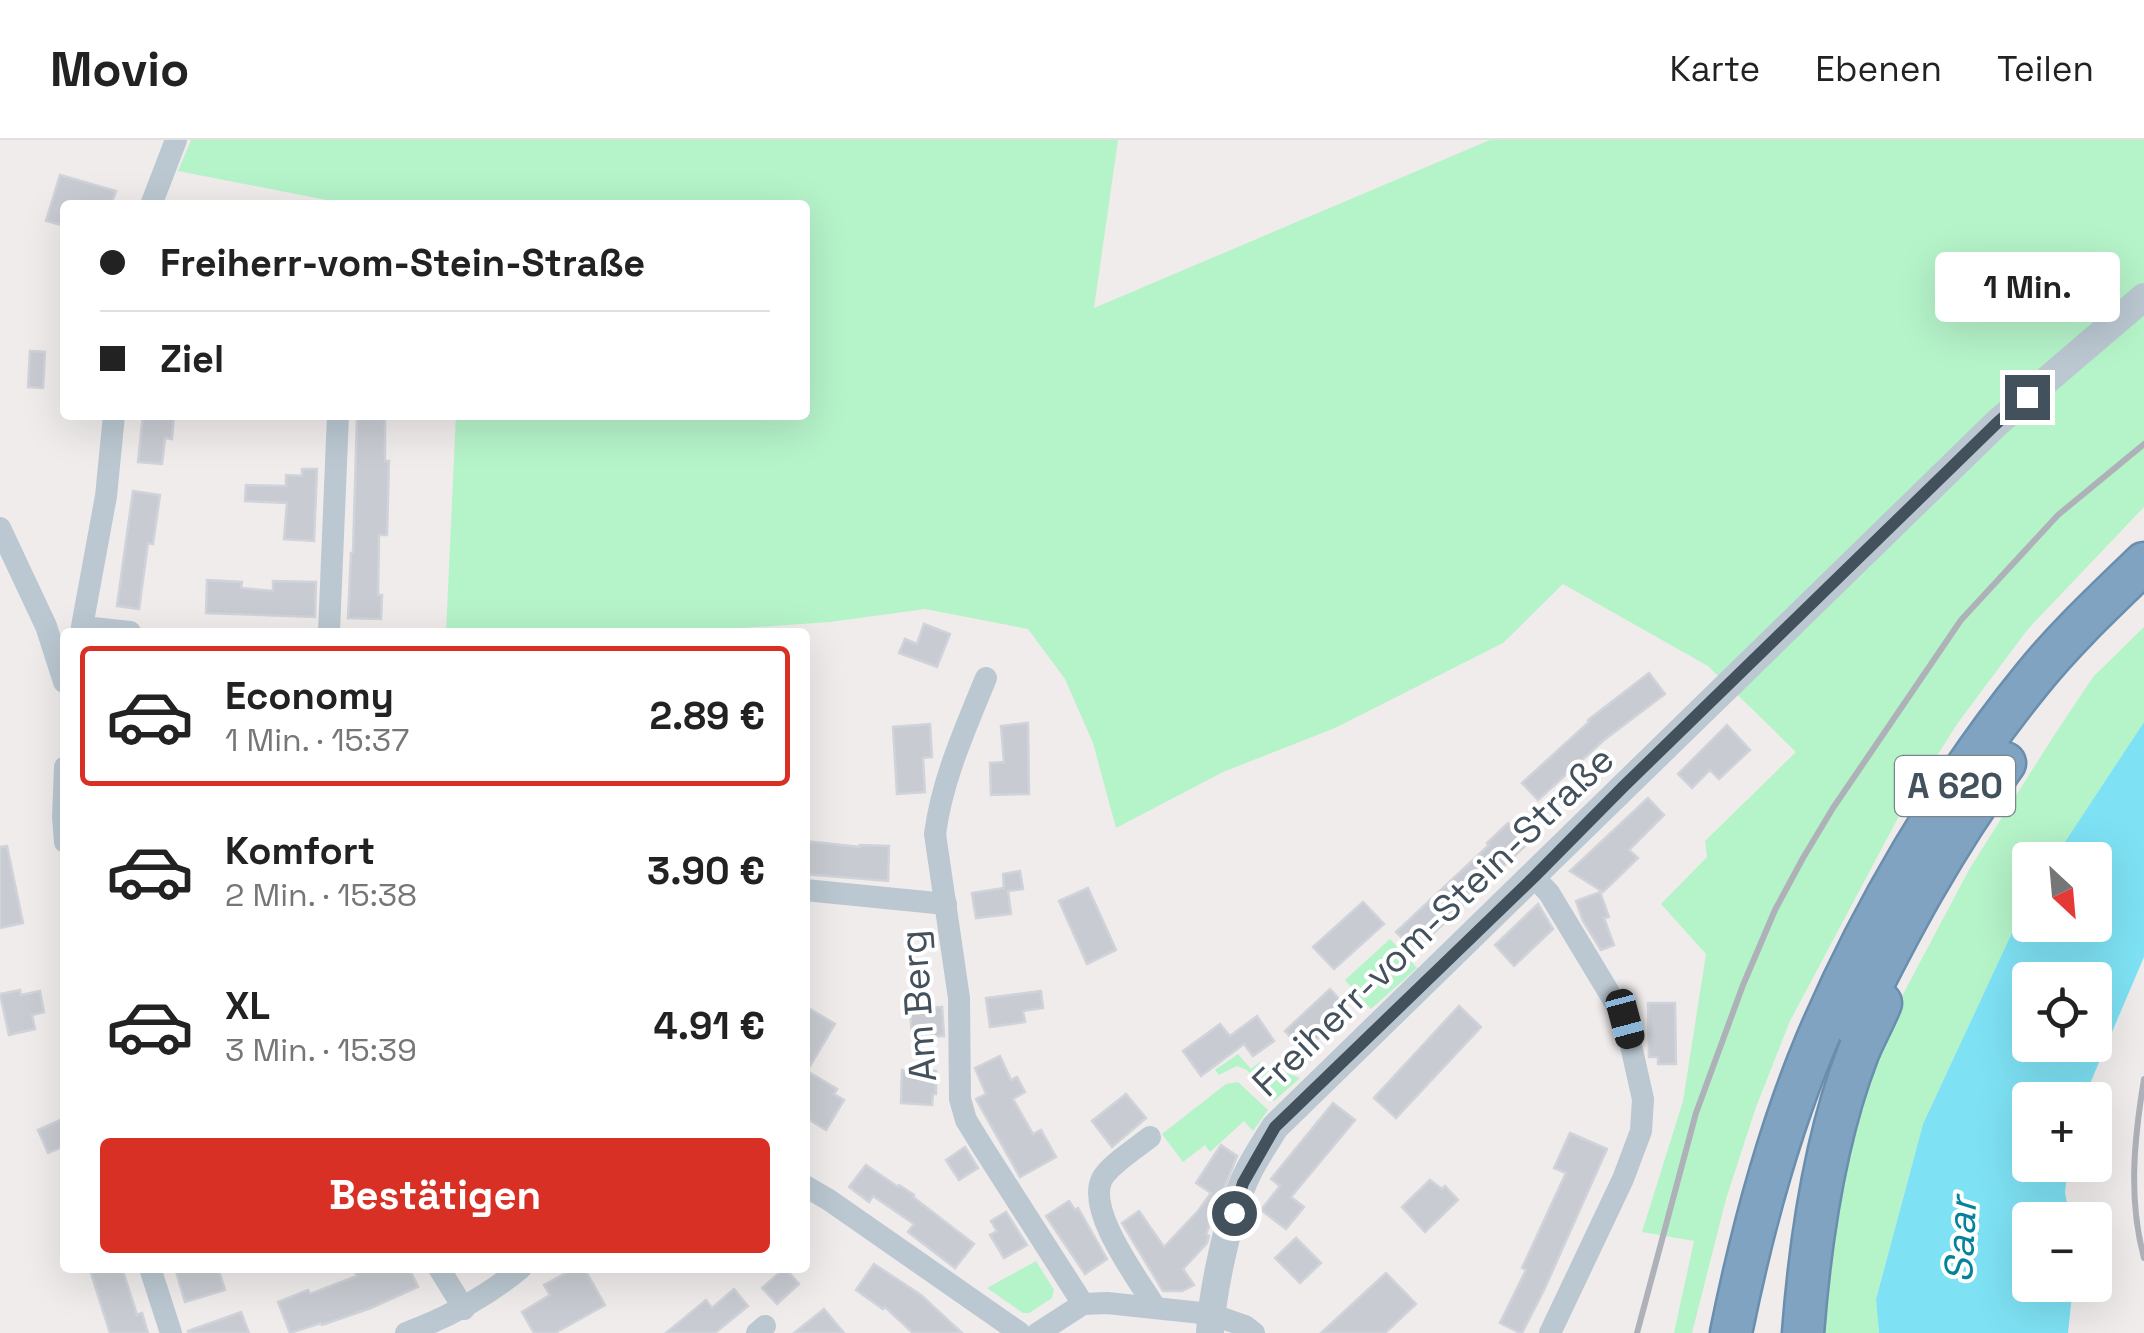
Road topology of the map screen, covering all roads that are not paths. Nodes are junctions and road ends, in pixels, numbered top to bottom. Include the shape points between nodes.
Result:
1 (176, 140) edge
2 (153, 200) edge
3 (2144, 298) edge
4 (114, 420) edge
5 (338, 420) edge
6 (0, 528) edge
7 (2144, 563) edge
8 (2144, 599) edge
9 (82, 628) edge
10 (328, 628) edge
11 (60, 668) edge
12 (986, 678) dead end
13 (1534, 877) junction
14 (810, 890) edge
15 (946, 904) junction
16 (1905, 922) junction
17 (1150, 1137) dead end
18 (1774, 1160) junction
19 (810, 1189) edge
20 (152, 1273) edge
21 (441, 1273) edge
22 (515, 1273) edge
23 (1083, 1304) junction
24 (1155, 1307) junction
25 (464, 1309) junction
26 (1211, 1324) edge
27 (171, 1333) edge
28 (406, 1333) edge
29 (1020, 1333) edge
30 (1038, 1333) edge
31 (1254, 1333) edge
32 (1550, 1333) edge
33 (1709, 1333) edge
34 (1730, 1333) edge
35 (1758, 1333) edge
36 (1803, 1333) edge

1 - 2 street
3 - 13 street, Freiherr-vom-Stein-Straße via 1998,422
4 - 9 street
5 - 10 street
6 - 11 street
7 - 18 highway, A 620 via 2034,676 1910,857 1816,1043
8 - 16 highway, A 620 via 2056,694 1988,786
12 - 15 street, Am Berg via 939,808 935,834
13 - 26 street, Freiherr-vom-Stein-Straße via 1275,1127 1243,1183
13 - 32 street via 1625,1019 1643,1099 1641,1131 1623,1180
14 - 15 street
15 - 23 street, Am Berg via 966,1120
16 - 35 highway, A 620 via 1817,1115
16 - 36 highway via 1892,980 1858,1053 1836,1126 1813,1235
17 - 24 street via 1101,1179 1098,1198
18 - 33 highway
18 - 34 highway, A 620
19 - 29 street
20 - 27 street
21 - 25 street
22 - 25 street
23 - 24 street
23 - 30 street
24 - 26 street
25 - 28 street
26 - 31 street via 1246,1326

